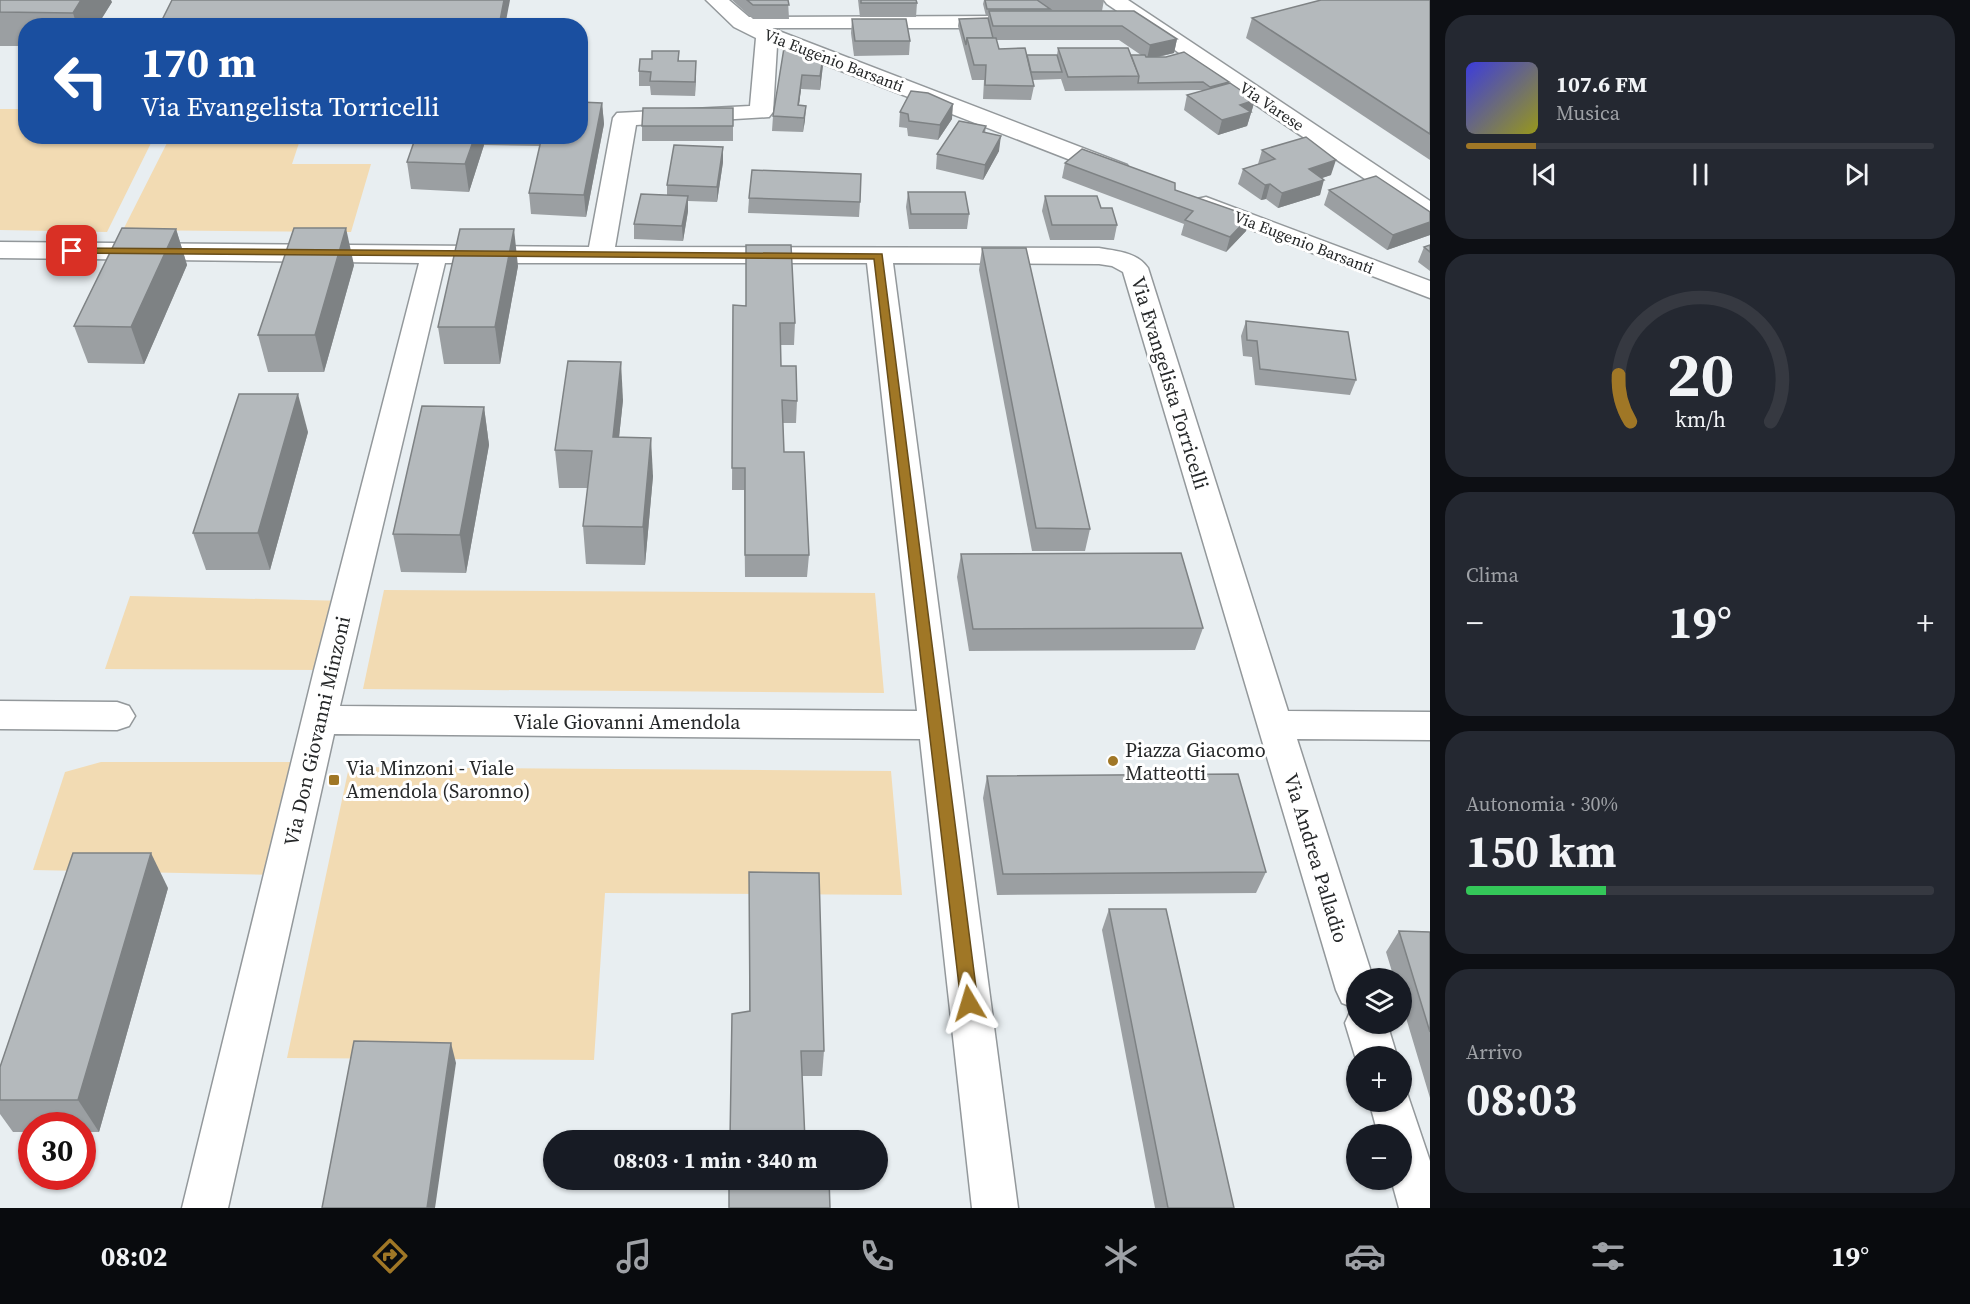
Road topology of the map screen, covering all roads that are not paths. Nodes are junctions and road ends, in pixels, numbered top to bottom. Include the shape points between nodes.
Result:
1 (716, 0) edge
2 (1133, 0) edge
3 (1112, 11) edge
4 (1027, 21) edge
5 (742, 22) junction
6 (767, 34) junction
7 (1143, 180) edge
8 (1187, 197) edge
9 (1430, 197) edge
10 (1430, 212) edge
11 (0, 250) edge
12 (434, 255) junction
13 (601, 255) junction
14 (879, 256) junction
15 (1430, 290) edge
16 (0, 715) edge
17 (117, 716) dead end
18 (320, 720) junction
19 (934, 725) junction
20 (1276, 726) junction
21 (1430, 726) edge
22 (1349, 968) edge
23 (1412, 1175) edge
24 (205, 1208) edge
25 (995, 1208) edge
26 (1422, 1208) edge

1 - 5 street, Via Eugenio Barsanti
2 - 9 street, Via Varese
3 - 10 street, Via Varese via 1145,21
4 - 5 street
5 - 6 street, Via Eugenio Barsanti
6 - 7 street, Via Eugenio Barsanti
6 - 13 street via 761,112 625,118
8 - 15 street, Via Eugenio Barsanti
11 - 12 street, Via Evangelista Torricelli
12 - 13 street, Via Evangelista Torricelli
12 - 18 street, Via Don Giovanni Minzoni
13 - 14 street, Via Evangelista Torricelli
14 - 19 street
14 - 20 street, Via Evangelista Torricelli via 1099,256 1119,259 1135,268
16 - 17 street
18 - 19 street, Viale Giovanni Amendola
18 - 24 street, Via Don Giovanni Minzoni
19 - 25 street
20 - 21 street
20 - 22 street, Via Andrea Palladio
23 - 26 street

